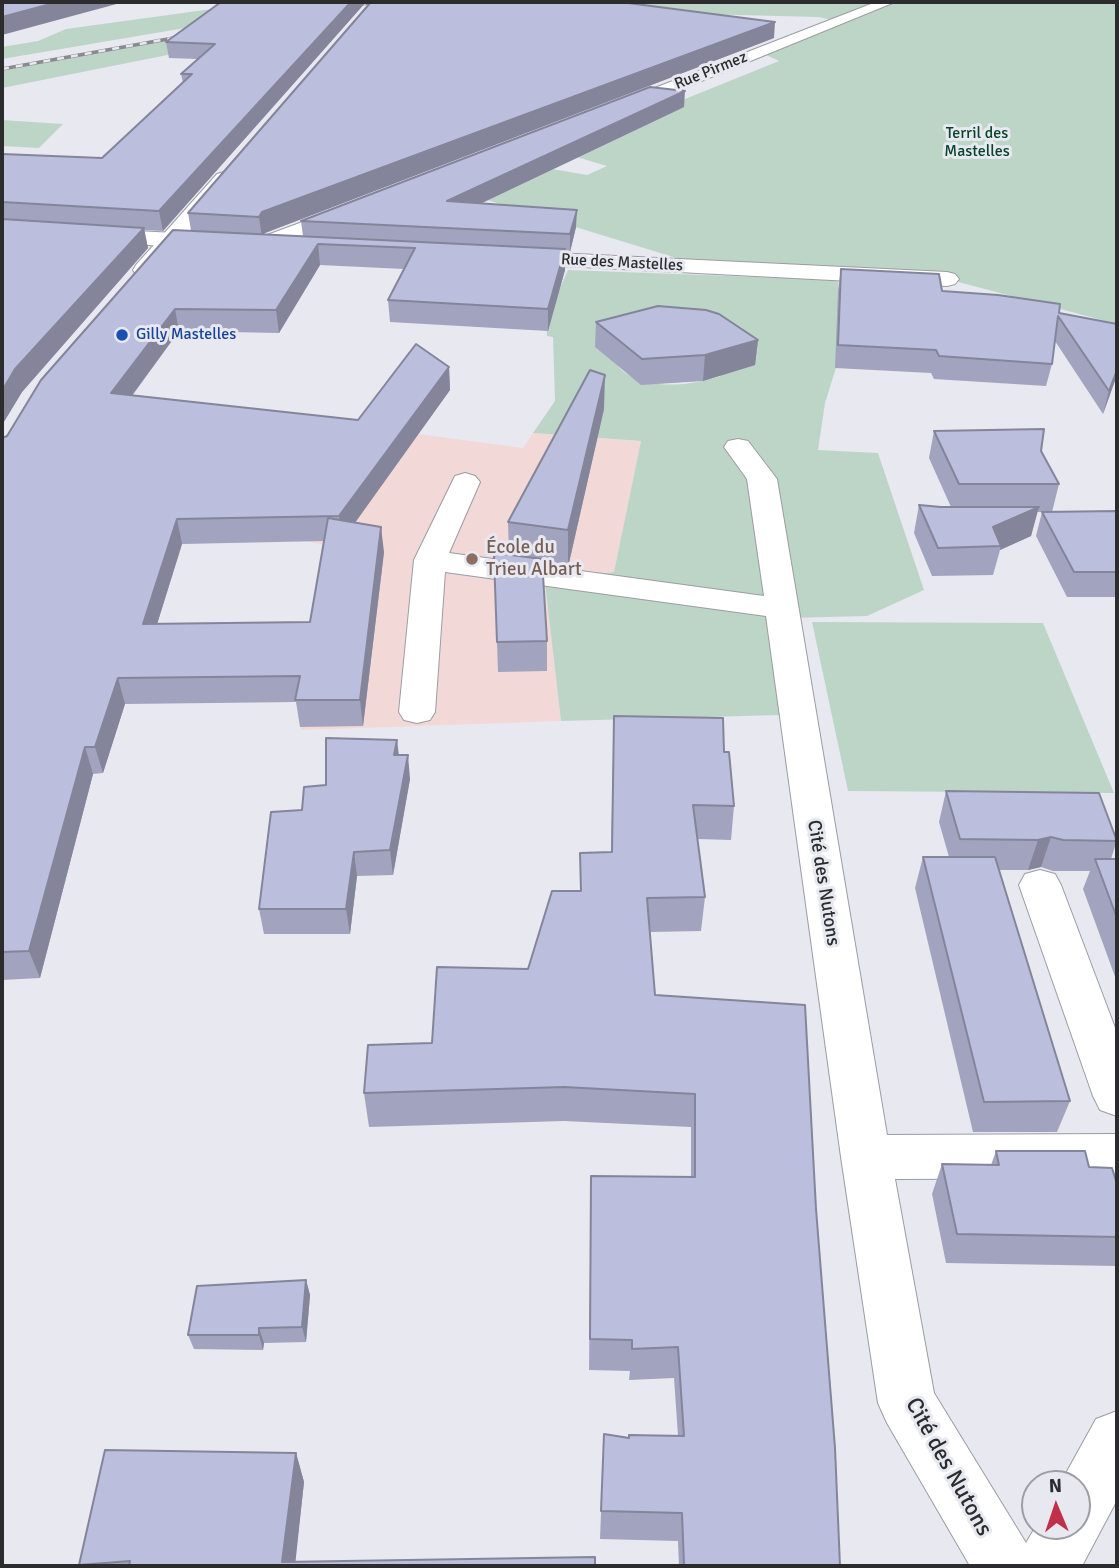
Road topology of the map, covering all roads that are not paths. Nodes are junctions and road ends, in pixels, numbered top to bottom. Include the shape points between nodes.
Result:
1 (888, 2) edge
2 (598, 116) edge
3 (235, 165) edge
4 (375, 202) edge
5 (2, 230) edge
6 (171, 239) junction
7 (258, 246) junction
8 (314, 248) edge
9 (493, 257) edge
10 (947, 279) dead end
11 (128, 289) edge
12 (738, 447) dead end
13 (465, 482) dead end
14 (430, 560) junction
15 (779, 608) junction
16 (417, 712) dead end
17 (1040, 885) dead end
18 (1117, 1096) edge
19 (1117, 1156) edge
20 (866, 1157) junction
21 (1117, 1440) edge
22 (1091, 1488) edge
23 (1062, 1540) edge
24 (1005, 1566) edge
25 (1048, 1566) edge

1 - 2 street, Rue Pirmez
3 - 6 street
4 - 7 street
5 - 6 street
6 - 7 street
6 - 11 street
7 - 8 street
9 - 10 street, Rue des Mastelles
12 - 15 street, Cité des Nutons via 762,479
13 - 14 street
14 - 15 street
14 - 16 street
15 - 20 street, Cité des Nutons
17 - 18 street
19 - 20 street
20 - 24 street, Cité des Nutons via 907,1403
21 - 22 street
23 - 25 street

